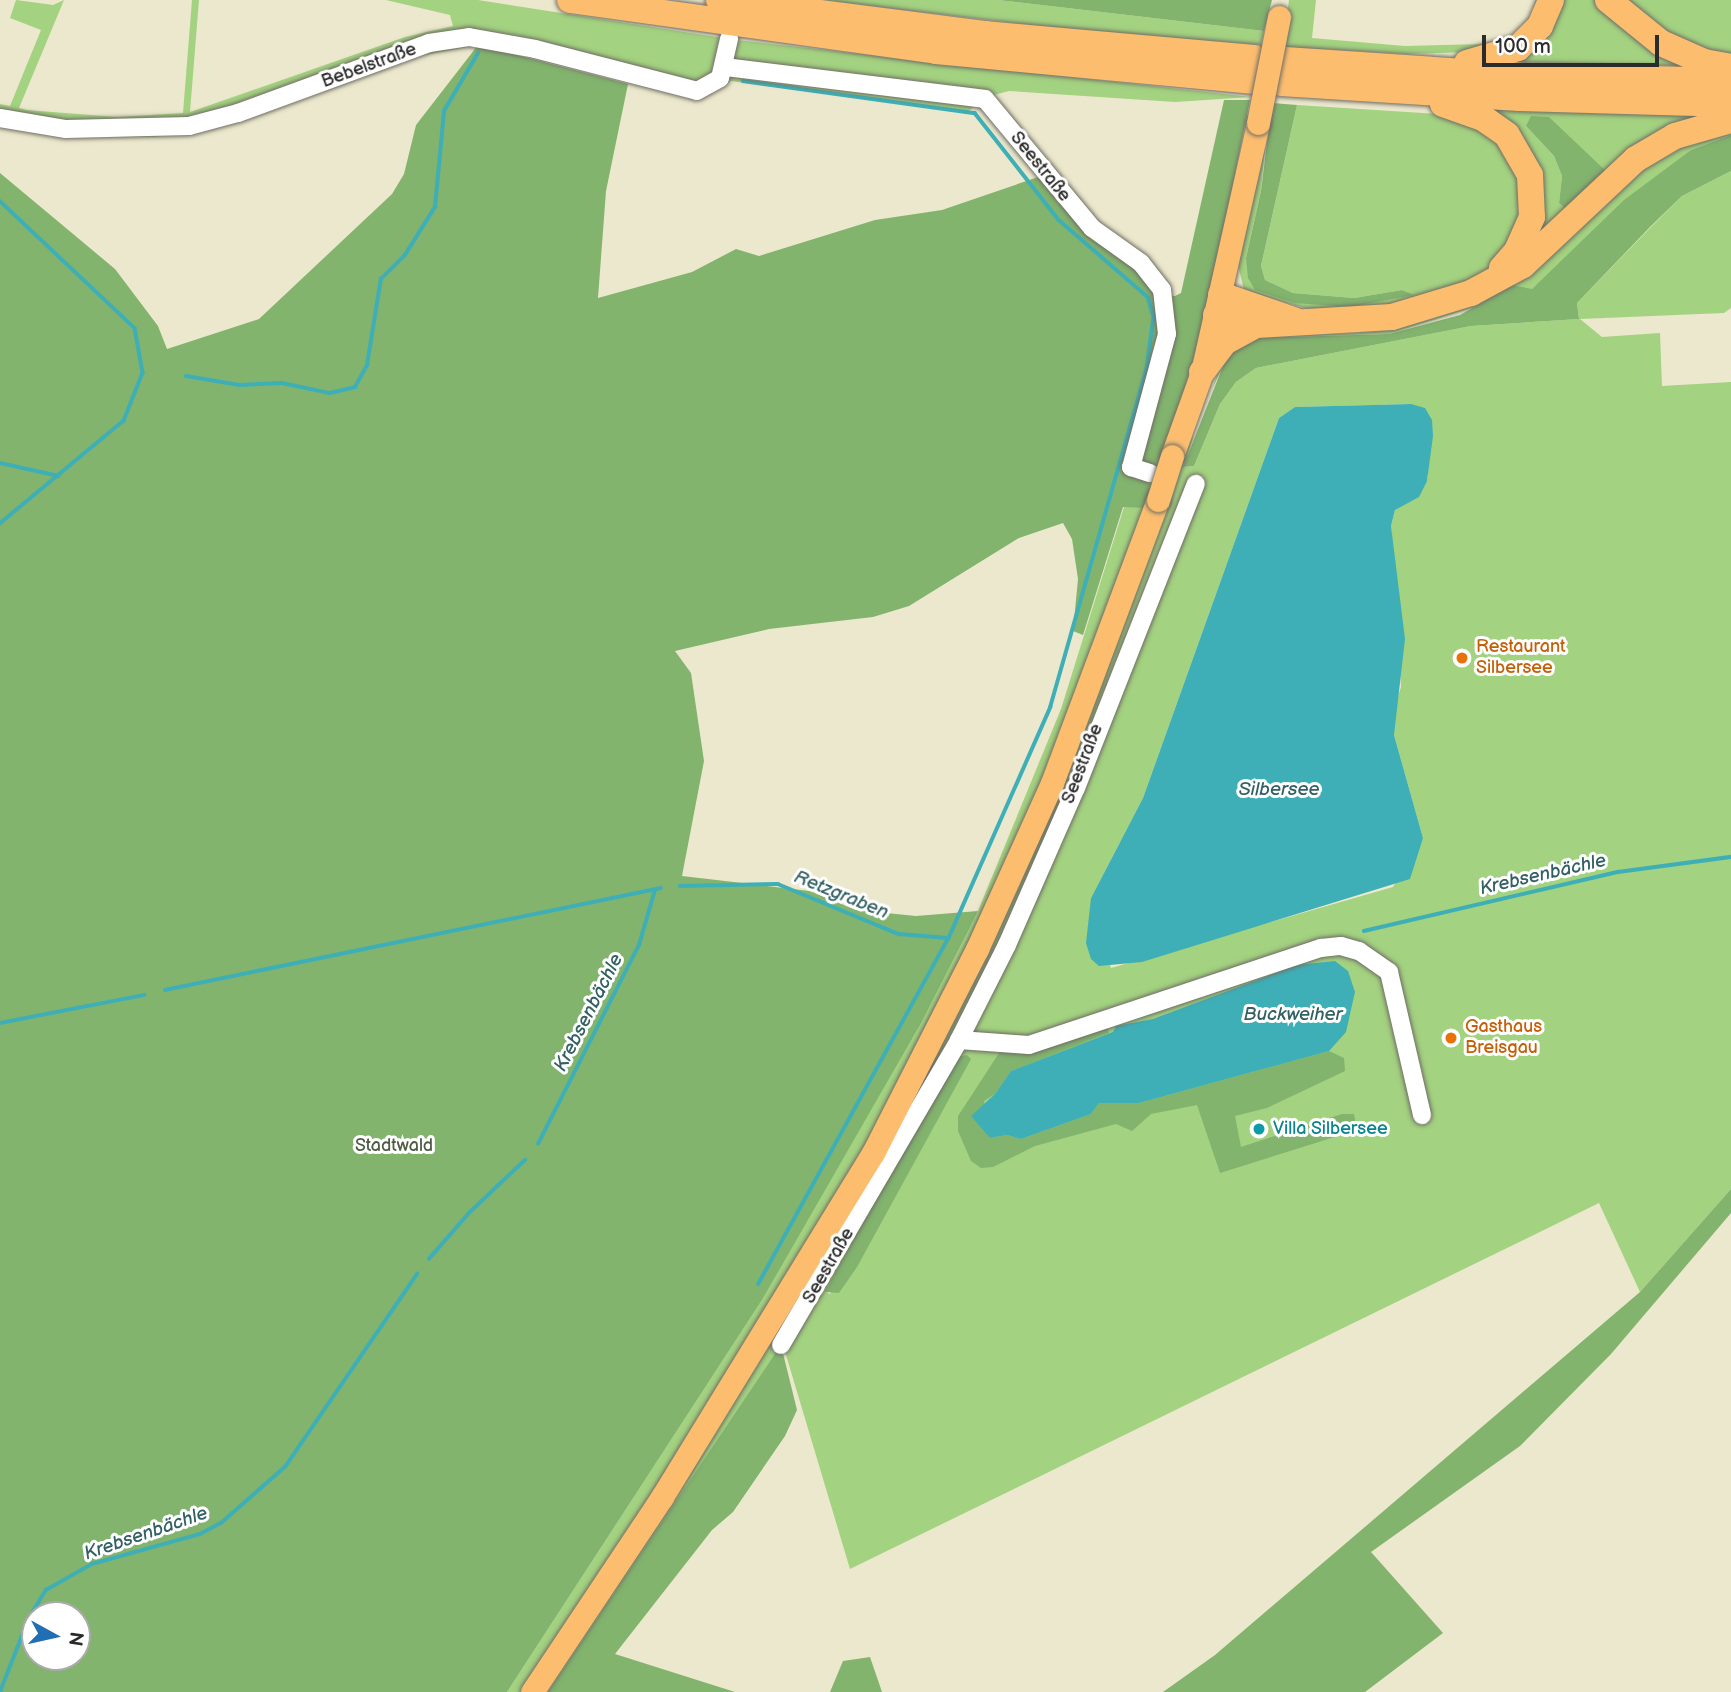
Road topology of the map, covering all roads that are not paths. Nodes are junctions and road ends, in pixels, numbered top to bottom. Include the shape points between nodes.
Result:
1 (569, 0) edge
2 (719, 0) edge
3 (1551, 0) edge
4 (1608, 0) edge
5 (1280, 9) edge
6 (729, 39) dead end
7 (725, 67) junction
8 (1731, 68) edge
9 (1421, 69) junction
10 (1731, 81) edge
11 (1406, 93) junction
12 (1731, 104) edge
13 (0, 118) edge
14 (1731, 120) edge
15 (1487, 284) junction
16 (1218, 305) junction
17 (1295, 320) junction
18 (1256, 325) junction
19 (1202, 372) junction
20 (1150, 473) dead end
21 (1196, 484) dead end
22 (959, 1040) junction
23 (1422, 1115) dead end
24 (782, 1345) dead end
25 (532, 1692) edge

1 - 2 highway via 922,50 1253,70
3 - 9 highway via 1535,32 1513,52
4 - 8 highway via 1661,43
5 - 16 main road, bridge
6 - 7 street
7 - 13 street, Bebelstraße via 711,87 684,90 535,49 469,37 429,43 229,116 189,126 66,129
7 - 20 street, Seestraße via 985,99 1092,228 1141,262 1162,290 1167,334 1131,467
9 - 10 highway
9 - 11 highway via 1283,72
11 - 12 highway
11 - 15 highway via 1472,113 1494,125 1515,145 1530,175 1534,203 1526,235
14 - 15 highway via 1675,136 1636,159 1523,265
15 - 17 highway via 1440,305 1392,317
16 - 17 highway
16 - 18 highway
16 - 19 main road
17 - 18 highway
18 - 19 highway via 1225,342
19 - 25 main road, bridge via 1052,783 977,949 873,1153 663,1497
21 - 22 street, Seestraße via 1076,788 1007,945
22 - 23 street via 1029,1045 1321,948 1341,946 1359,951 1389,972
22 - 24 street, Seestraße

